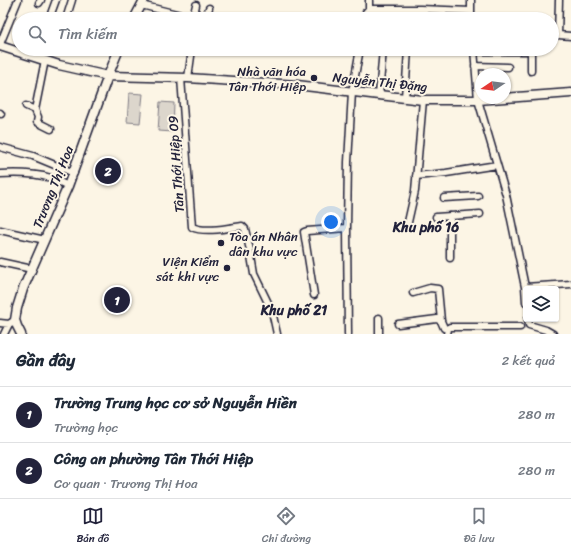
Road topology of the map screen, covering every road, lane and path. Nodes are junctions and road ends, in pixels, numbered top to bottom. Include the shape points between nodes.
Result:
1 (18, 0) edge
2 (56, 0) edge
3 (72, 0) edge
4 (369, 0) edge
5 (471, 0) edge
6 (558, 0) edge
7 (142, 2) edge
8 (196, 5) dead end
9 (209, 8) dead end
10 (369, 9) junction
11 (471, 11) joint
12 (13, 12) edge
13 (52, 12) edge
14 (68, 12) edge
15 (137, 12) edge
16 (165, 12) edge
17 (195, 12) edge
18 (208, 12) edge
19 (366, 12) edge
20 (558, 12) edge
21 (12, 15) edge
22 (559, 35) edge
23 (571, 36) edge
24 (0, 45) edge
25 (12, 48) edge
26 (39, 56) edge
27 (116, 56) edge
28 (190, 56) edge
29 (359, 56) edge
30 (382, 56) edge
31 (408, 56) edge
32 (474, 56) edge
33 (531, 56) edge
34 (45, 60) junction
35 (475, 66) joint
36 (508, 67) dead end
37 (531, 71) dead end
38 (108, 76) junction
39 (185, 78) junction
40 (352, 92) junction
41 (571, 94) edge
42 (379, 95) junction
43 (405, 98) junction
44 (511, 98) edge
45 (423, 100) junction
46 (475, 100) edge
47 (479, 104) edge
48 (26, 106) dead end
49 (35, 110) junction
50 (51, 129) dead end
51 (0, 147) edge
52 (497, 166) junction
53 (74, 172) junction
54 (0, 174) edge
55 (416, 176) junction
56 (68, 186) junction
57 (478, 196) dead end
58 (444, 198) dead end
59 (480, 214) dead end
60 (450, 216) junction
61 (436, 217) dead end
62 (408, 222) dead end
63 (347, 228) junction
64 (0, 230) edge
65 (45, 240) junction
66 (450, 258) dead end
67 (0, 262) edge
68 (32, 269) junction
69 (571, 284) edge
70 (525, 286) edge
71 (540, 286) edge
72 (413, 292) dead end
73 (314, 295) dead end
74 (378, 318) dead end
75 (441, 321) junction
76 (12, 322) junction
77 (528, 322) edge
78 (0, 324) edge
79 (398, 324) dead end
80 (520, 331) edge
81 (448, 332) edge
82 (4, 334) edge
83 (20, 334) edge
84 (278, 334) edge
85 (348, 334) edge
86 (379, 334) edge
87 (553, 334) edge

1 - 12 street
2 - 13 street
3 - 14 street
4 - 10 street
5 - 11 street
6 - 20 street
7 - 15 street
7 - 16 street
8 - 17 street
9 - 18 street
10 - 11 street
10 - 19 street
21 - 24 street
22 - 23 street
24 - 25 street, Nguyễn Thị Đặng
26 - 34 street, Nguyễn Thị Đặng
27 - 38 street, Trương Thị Hoa
28 - 39 street
29 - 40 street
30 - 42 street
31 - 43 street
32 - 35 street
33 - 37 street
34 - 38 street, Nguyễn Thị Đặng
34 - 49 street
35 - 36 street
38 - 39 street, Nguyễn Thị Đặng
38 - 53 street, Trương Thị Hoa
39 - 40 street, Nguyễn Thị Đặng
39 - 84 street, Tân Thới Hiệp 09 via 192,227 204,230 242,226 245,229 254,274 272,311
40 - 42 street, Nguyễn Thị Đặng
40 - 63 street
41 - 44 street, Nguyễn Thị Đặng
42 - 43 street, Nguyễn Thị Đặng
43 - 45 street, Nguyễn Thị Đặng
45 - 46 street, Nguyễn Thị Đặng
45 - 55 street
47 - 52 street
48 - 49 street
49 - 50 street via 37,122
51 - 53 street via 33,156
52 - 55 street
52 - 70 street
53 - 56 street, Trương Thị Hoa
54 - 56 street via 32,174
55 - 62 street
56 - 65 street, Trương Thị Hoa
57 - 58 street
59 - 60 street
60 - 61 street
60 - 66 street
63 - 73 street via 304,232
63 - 85 street
64 - 65 street
65 - 68 street, Trương Thị Hoa
67 - 68 street
68 - 76 street, Trương Thị Hoa
69 - 71 street
72 - 75 street via 438,289
74 - 86 street
75 - 79 street via 437,319
75 - 81 street
76 - 78 street
76 - 82 street
76 - 83 street
77 - 80 street
77 - 87 street
80 - 81 street via 450,327

